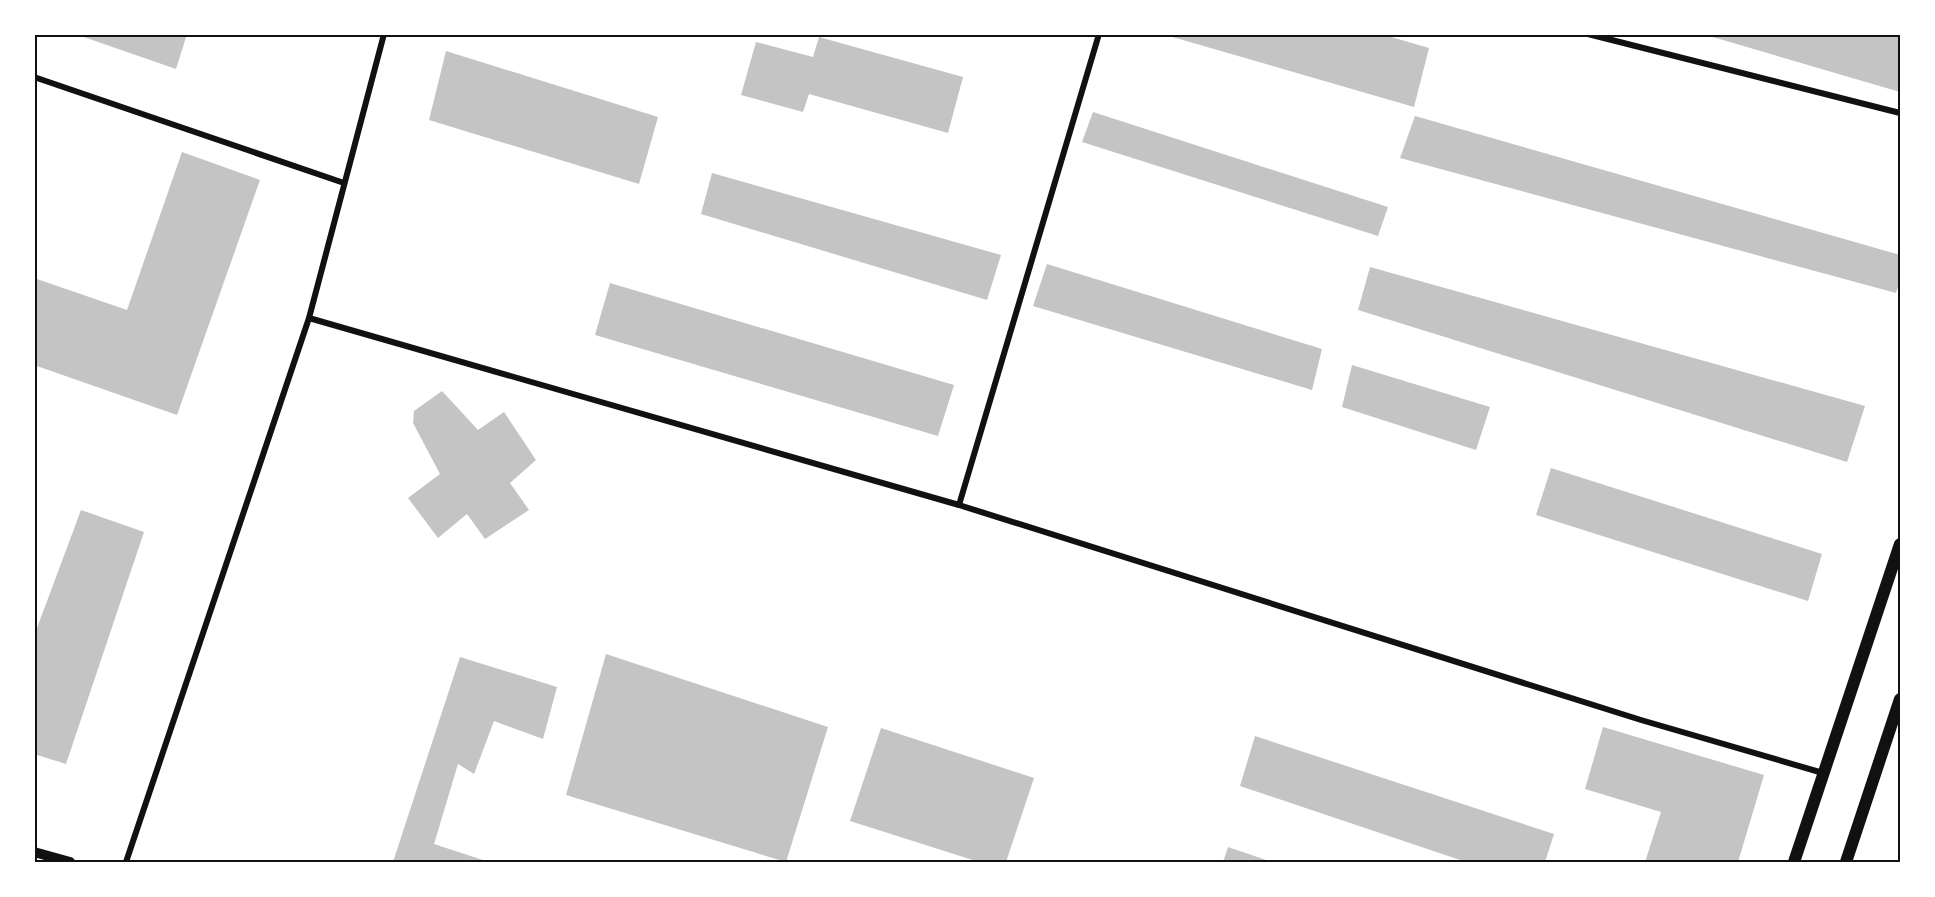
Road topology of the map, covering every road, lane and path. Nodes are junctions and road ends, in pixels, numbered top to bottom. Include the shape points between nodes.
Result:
1 (384, 34) edge
2 (1099, 34) edge
3 (1588, 34) edge
4 (34, 77) edge
5 (1900, 112) edge
6 (344, 183) junction
7 (309, 318) junction
8 (959, 506) junction
9 (1900, 544) edge
10 (1900, 699) edge
11 (1823, 773) junction
12 (34, 852) edge
13 (70, 862) edge
14 (126, 862) edge
15 (1794, 862) edge
16 (1846, 862) edge

1 - 6 street
2 - 8 street
3 - 5 street
4 - 6 street
6 - 7 street
7 - 8 street
7 - 14 street
8 - 11 street via 1641,720
9 - 11 main road
10 - 16 main road
11 - 15 main road
12 - 13 street

